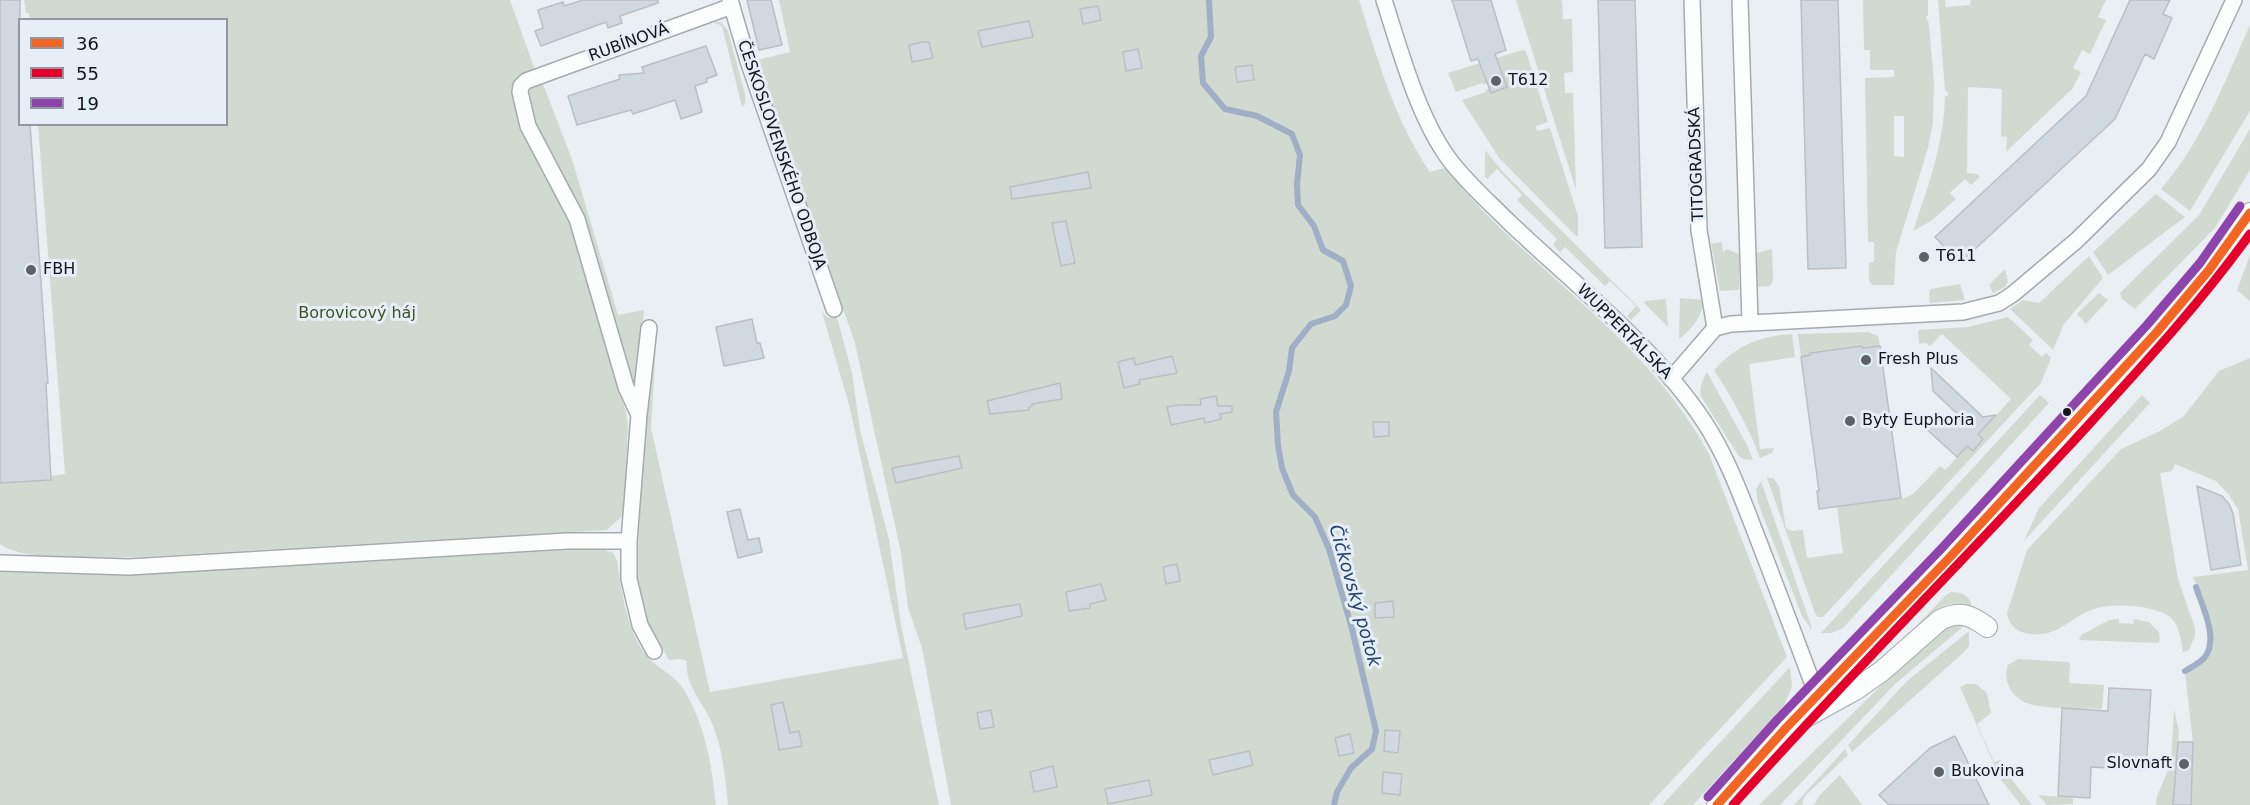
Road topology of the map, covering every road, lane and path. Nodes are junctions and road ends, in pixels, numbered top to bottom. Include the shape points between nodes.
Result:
1 (1384, 0) edge
2 (1692, 0) edge
3 (1740, 0) edge
4 (2234, 0) edge
5 (731, 3) edge
6 (2250, 213) edge
7 (834, 309) dead end
8 (1750, 322) junction
9 (649, 328) dead end
10 (1715, 328) junction
11 (1671, 379) junction
12 (639, 415) junction
13 (629, 541) junction
14 (0, 563) edge
15 (1987, 627) dead end
16 (654, 651) dead end
17 (1817, 696) junction
18 (1786, 728) junction
19 (1717, 805) edge

1 - 11 street, WUPPERTÁLSKA via 1423,110 1449,159
2 - 10 street, TITOGRADSKÁ via 1699,230
3 - 8 street
4 - 8 street via 2160,156 2077,240 2013,294 1999,303 1963,312
5 - 7 street, ČESKOSLOVENSKÉHO ODBOJA
5 - 12 street, RUBÍNOVÁ via 521,86 528,126 577,219 626,387
6 - 17 street via 2156,333
8 - 10 street
9 - 12 street
10 - 11 street
11 - 17 street, WUPPERTÁLSKA via 1717,442 1735,478
12 - 13 street
13 - 14 street via 567,541 129,567
13 - 16 street via 631,591 640,625
15 - 18 street via 1965,614 1947,616 1855,690
17 - 18 street
18 - 19 street

